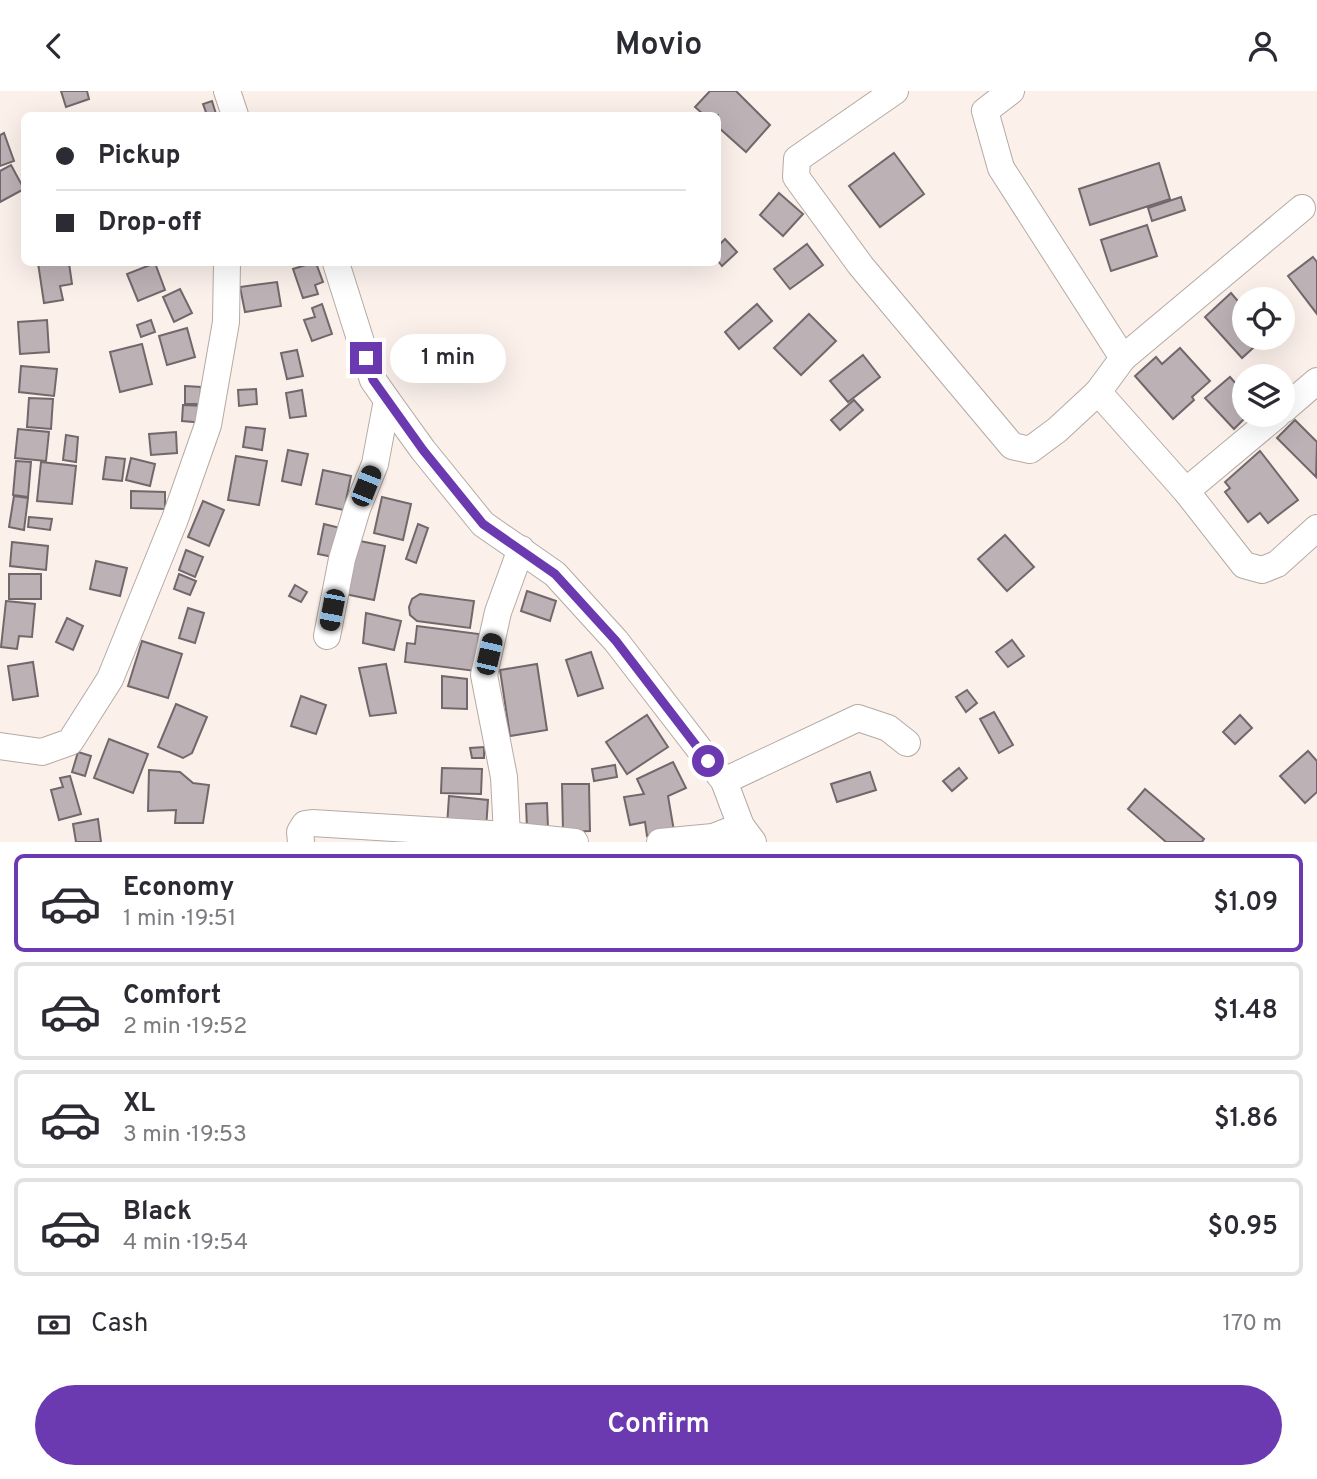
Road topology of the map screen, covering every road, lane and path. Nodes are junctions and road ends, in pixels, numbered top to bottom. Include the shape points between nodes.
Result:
1 (227, 91) edge
2 (895, 91) edge
3 (1011, 91) edge
4 (234, 112) edge
5 (1302, 208) dead end
6 (227, 266) edge
7 (337, 266) edge
8 (1123, 358) junction
9 (1317, 381) edge
10 (1098, 392) junction
11 (387, 400) junction
12 (1295, 400) edge
13 (1263, 427) edge
14 (1186, 491) junction
15 (1317, 528) edge
16 (521, 549) junction
17 (327, 636) dead end
18 (908, 743) dead end
19 (0, 746) edge
20 (724, 781) junction
21 (747, 834) edge
22 (507, 835) junction
23 (301, 842) edge
24 (575, 842) edge
25 (660, 842) edge

1 - 4 street
2 - 10 street via 797,159 796,177 860,266 1012,446 1030,450
3 - 8 street via 985,111 1001,168
5 - 8 street
6 - 19 street via 226,322 208,425 110,679 70,742 41,752
7 - 11 street via 373,380
8 - 10 street
9 - 12 street
10 - 14 street
11 - 16 street via 483,524
11 - 17 street via 375,464 342,559
13 - 14 street
14 - 15 street via 1244,565 1262,570 1277,563
16 - 20 street via 555,574 616,641
16 - 22 street via 498,613 484,675 504,777
18 - 20 street via 888,728 858,719
20 - 21 street
21 - 25 street
22 - 23 street via 312,823 300,832
22 - 24 street

